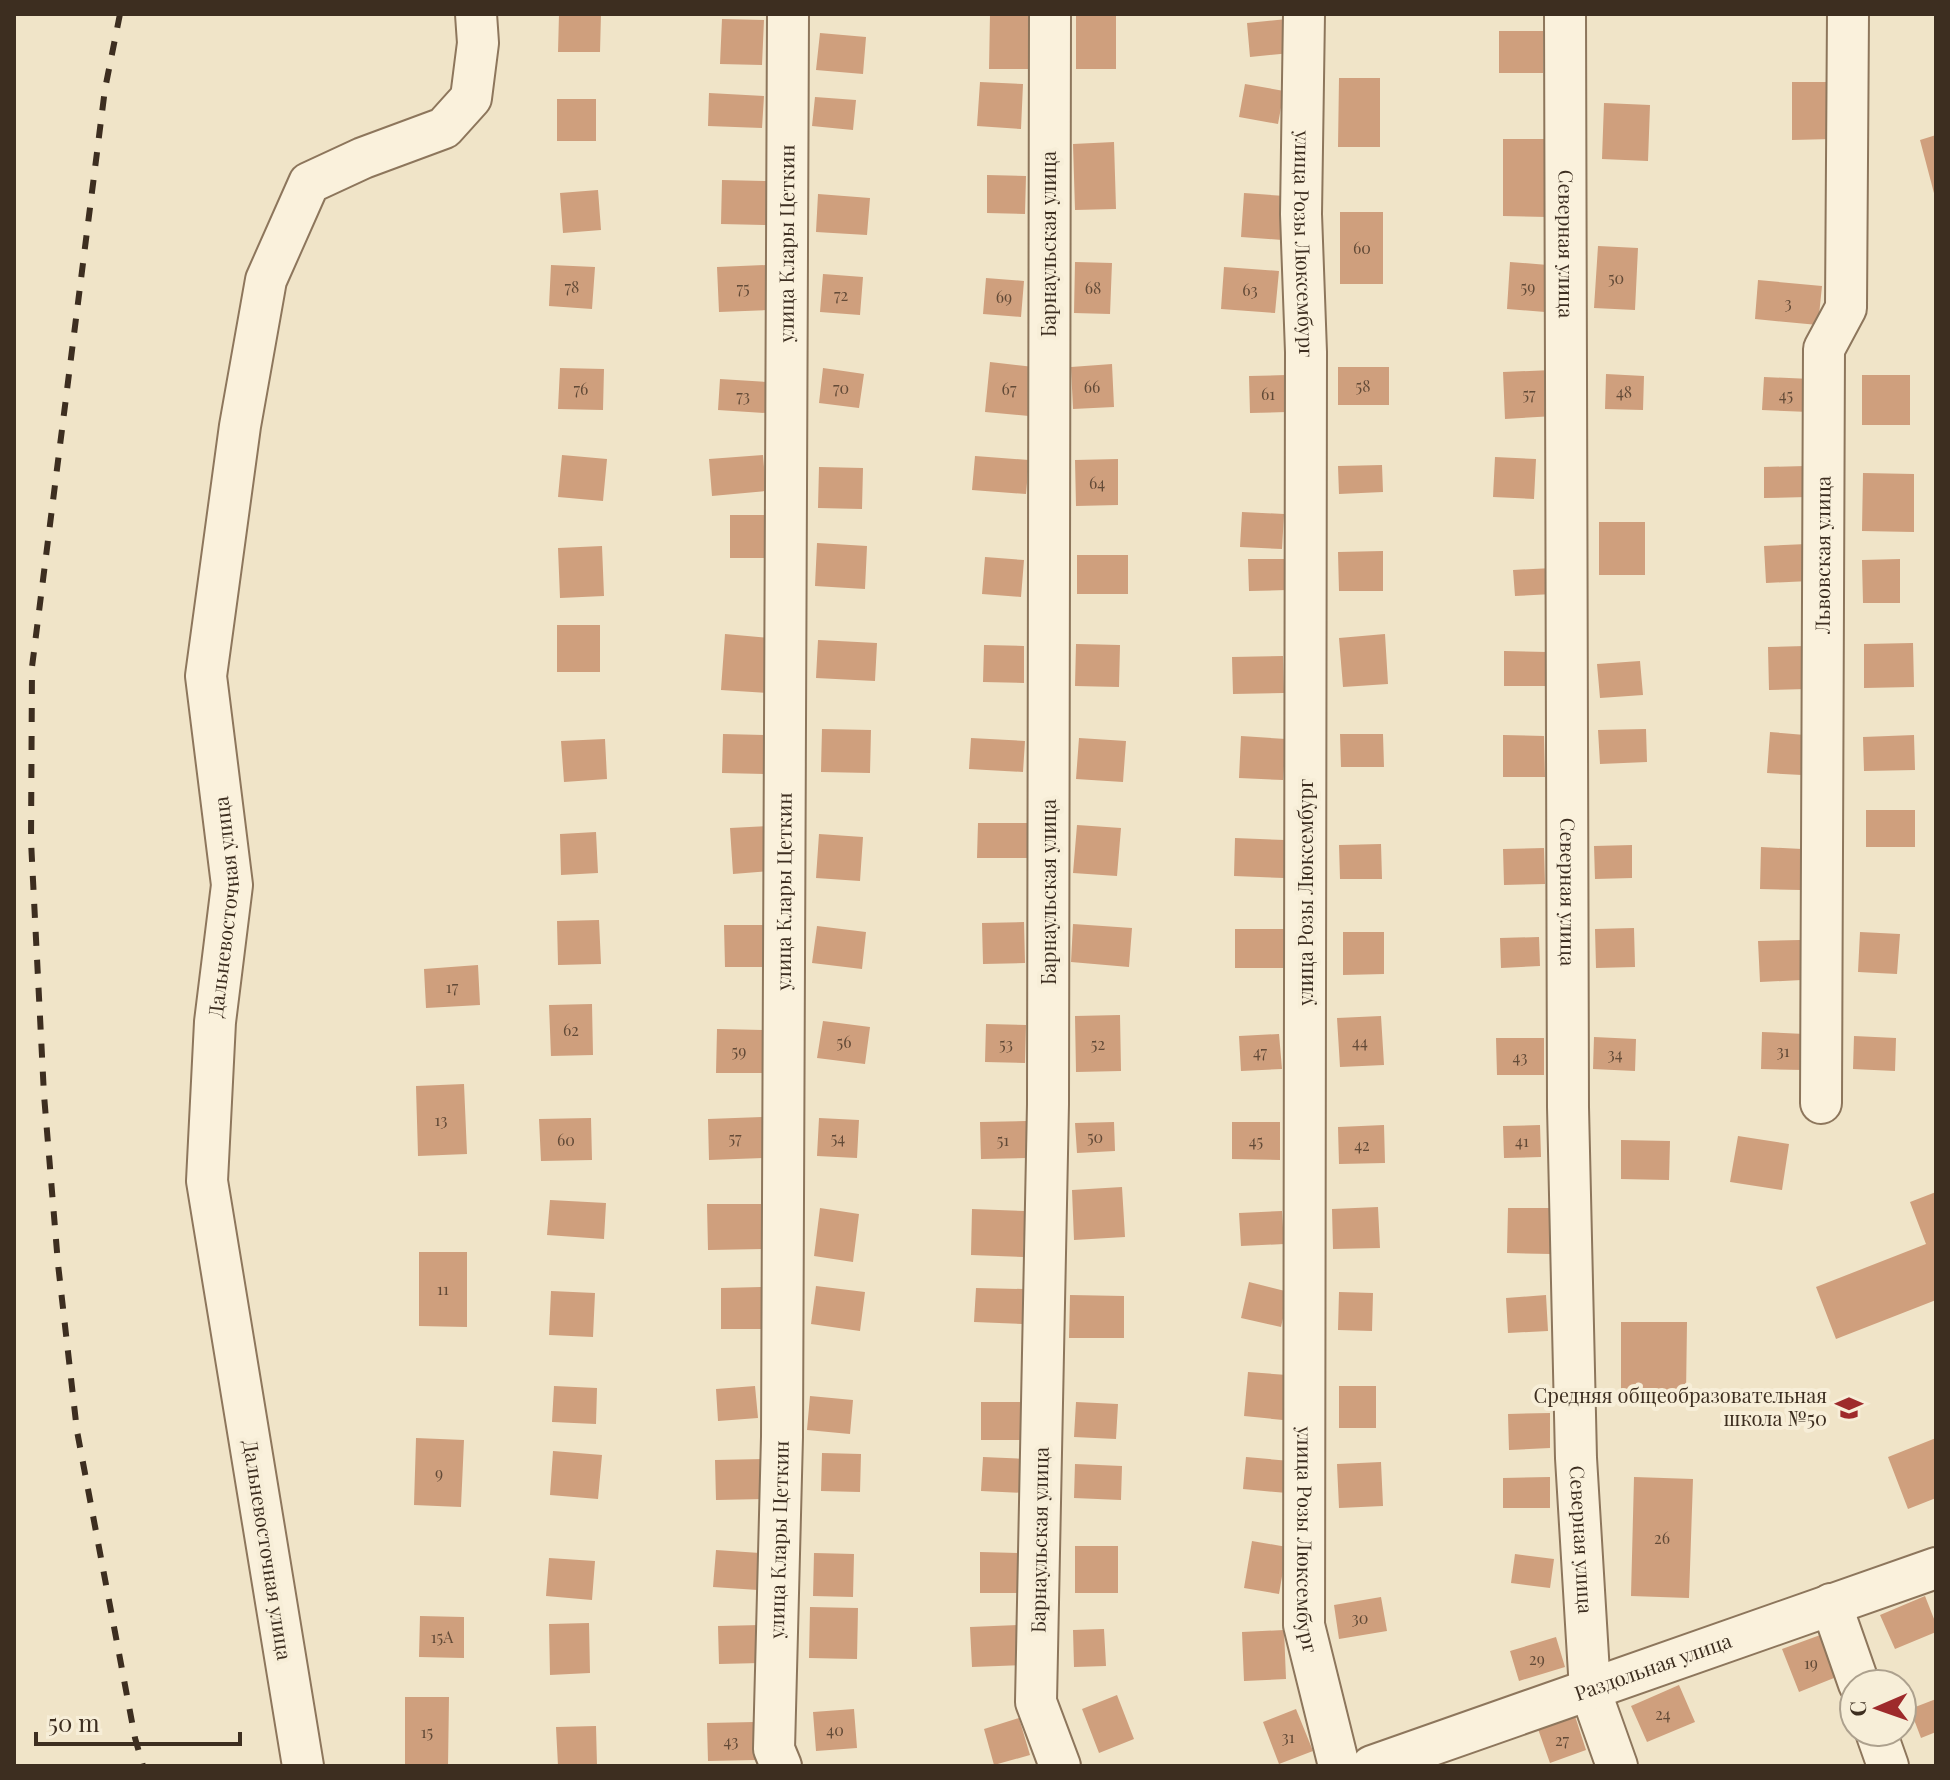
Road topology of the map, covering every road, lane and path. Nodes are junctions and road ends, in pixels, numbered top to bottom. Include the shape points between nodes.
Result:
1 (476, 14) edge
2 (788, 14) edge
3 (1050, 14) edge
4 (1304, 14) edge
5 (1565, 14) edge
6 (1848, 14) edge
7 (1821, 1103) dead end
8 (1936, 1568) edge
9 (1831, 1604) junction
10 (1853, 1668) edge
11 (1590, 1690) junction
12 (303, 1766) edge
13 (781, 1766) edge
14 (1060, 1766) edge
15 (1339, 1766) edge
16 (1372, 1766) edge
17 (1617, 1766) edge

1 - 12 street, Дальневосточная улица via 471,98 444,128 309,183 266,280 206,676 232,885 215,1022 207,1181
2 - 13 street, улица Клары Цеткин via 782,1421 774,1749
3 - 14 street, Барнаульская улица via 1048,1104 1036,1702
4 - 15 street, улица Розы Люксембург via 1304,1625
5 - 11 street, Северная улица via 1568,1107 1576,1458
6 - 7 street, Львовская улица via 1846,308 1824,349
8 - 9 street, Раздольная улица
9 - 10 street
9 - 11 street, Раздольная улица
11 - 16 street, Раздольная улица
11 - 17 street, Северная улица

